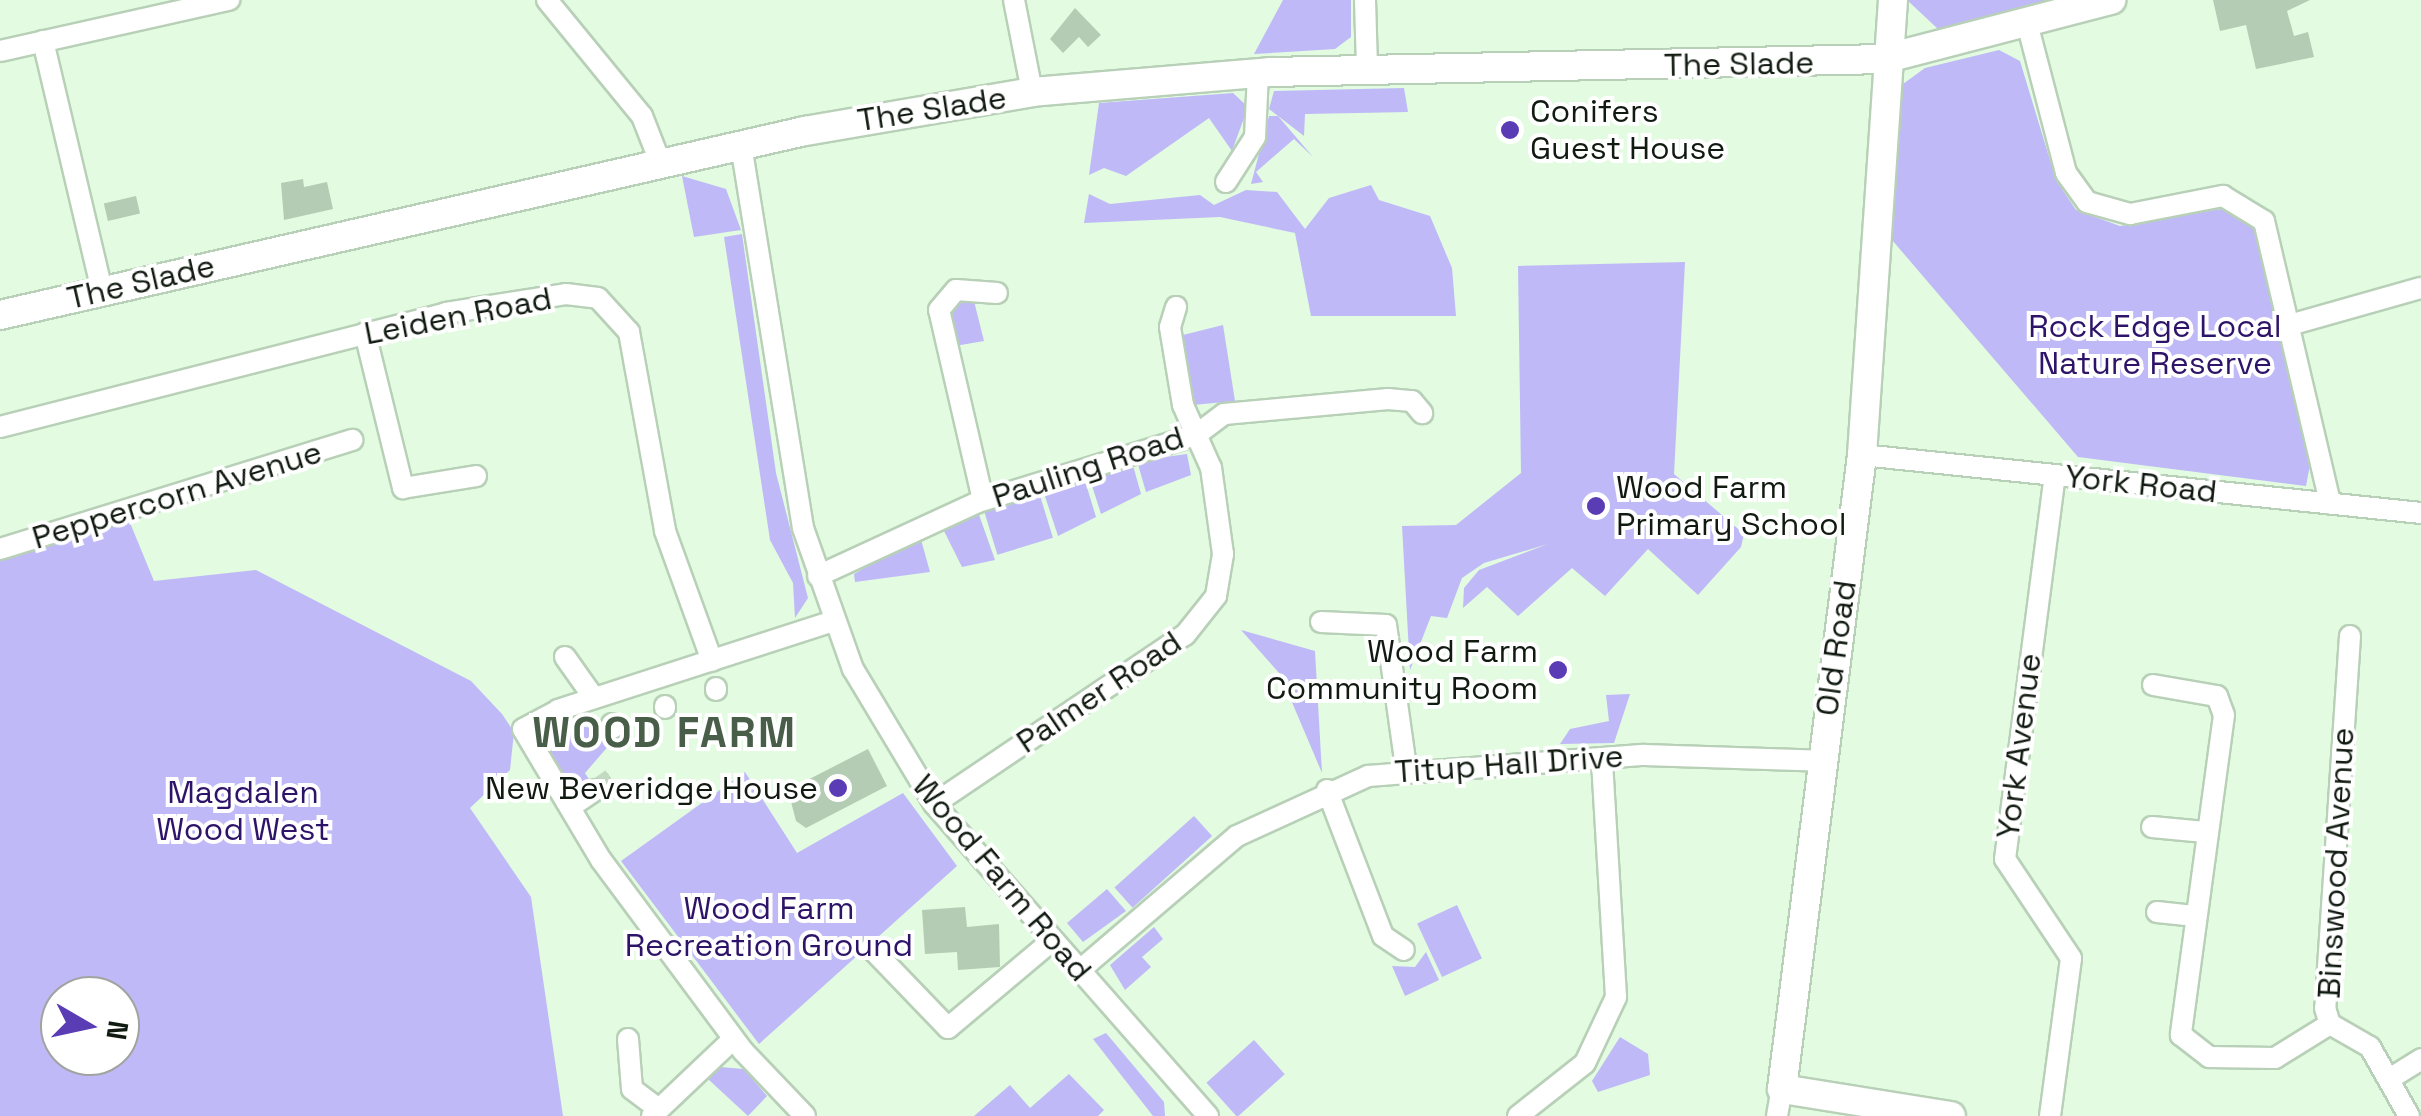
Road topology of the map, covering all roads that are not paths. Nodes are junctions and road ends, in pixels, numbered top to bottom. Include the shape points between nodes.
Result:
1 (229, 0) edge
2 (547, 0) edge
3 (1014, 0) edge
4 (1365, 0) edge
5 (1892, 0) edge
6 (2111, 0) edge
7 (2027, 24) junction
8 (43, 41) junction
9 (0, 50) edge
10 (1884, 58) junction
11 (1367, 69) junction
12 (1258, 73) junction
13 (1032, 92) junction
14 (741, 145) junction
15 (660, 162) junction
16 (1226, 182) dead end
17 (2421, 288) edge
18 (102, 290) junction
19 (997, 293) dead end
20 (1176, 306) dead end
21 (0, 315) edge
22 (2290, 325) junction
23 (366, 333) junction
24 (1422, 413) dead end
25 (0, 427) edge
26 (1196, 434) junction
27 (353, 440) dead end
28 (1862, 455) junction
29 (476, 476) dead end
30 (2054, 476) junction
31 (983, 500) junction
32 (2330, 503) junction
33 (2421, 513) edge
34 (0, 549) edge
35 (818, 576) junction
36 (834, 621) junction
37 (1320, 622) dead end
38 (2350, 636) dead end
39 (564, 657) dead end
40 (712, 661) junction
41 (2153, 685) dead end
42 (594, 698) junction
43 (1602, 758) junction
44 (1821, 762) junction
45 (1406, 767) junction
46 (596, 790) tunnel mouth
47 (1326, 790) junction
48 (576, 804) dead end
49 (934, 804) junction
50 (2152, 827) dead end
51 (2205, 832) junction
52 (2158, 912) dead end
53 (2196, 916) junction
54 (1052, 940) junction
55 (871, 948) dead end
56 (1404, 950) dead end
57 (1080, 970) junction
58 (2330, 1024) junction
59 (733, 1038) junction
60 (628, 1039) dead end
61 (2421, 1059) edge
62 (2390, 1078) junction
63 (1779, 1102) edge
64 (654, 1112) edge
65 (1199, 1113) edge
66 (1895, 1114) edge
67 (805, 1116) edge
68 (1518, 1116) edge
69 (1951, 1116) edge
70 (2050, 1116) edge
71 (2409, 1116) edge

1 - 8 street
2 - 15 street via 642,116
3 - 13 street
4 - 11 street
5 - 10 main road, Old Road
6 - 7 main road, The Slade
7 - 10 main road, The Slade
7 - 22 street via 2074,191 2120,214 2203,196 2254,209 2271,239
8 - 9 street
8 - 18 street
10 - 11 main road, The Slade
10 - 28 main road, Old Road
11 - 12 main road, The Slade
12 - 13 main road, The Slade
12 - 16 street via 1255,138
13 - 14 main road, The Slade
14 - 15 main road, The Slade
14 - 35 street, Wood Farm Road
15 - 18 main road, The Slade
17 - 22 street
18 - 21 main road, The Slade
19 - 31 street via 956,290 938,310
20 - 26 street, Palmer Road via 1176,364
22 - 32 street
23 - 25 street, Leiden Road
23 - 29 street via 404,488
23 - 40 street, Leiden Road via 566,294 613,307 629,332 665,531
24 - 26 street, Pauling Road via 1412,401 1319,403 1224,414
26 - 31 street, Pauling Road
26 - 49 street, Palmer Road via 1211,468 1223,554 1208,611
27 - 34 street, Peppercorn Avenue
28 - 30 street, York Road
28 - 44 main road, Old Road
30 - 32 street, York Road
30 - 70 street, York Avenue via 2005,859 2071,958
31 - 35 street, Pauling Road
32 - 33 street, York Road
35 - 36 street, Wood Farm Road
36 - 40 street
36 - 49 street, Wood Farm Road via 866,695
37 - 45 street via 1394,625
38 - 58 street, Binswood Avenue
39 - 42 street
40 - 42 street
41 - 51 street via 2217,696 2224,715
42 - 59 street via 523,730 580,828
43 - 44 street, Titup Hall Drive
43 - 45 street, Titup Hall Drive
43 - 68 street via 1616,997 1577,1073
44 - 63 main road, Old Road
45 - 47 street, Titup Hall Drive
46 - 48 street
47 - 56 street via 1383,936
47 - 57 street, Titup Hall Drive via 1237,836
49 - 54 street, Wood Farm Road
50 - 51 street
51 - 53 street
52 - 53 street
53 - 58 street via 2176,1019 2194,1049 2275,1058
54 - 55 street via 948,1028
54 - 57 street, Wood Farm Road
57 - 65 street, Wood Farm Road
58 - 62 street, Binswood Avenue via 2370,1047
59 - 64 street
59 - 67 street
60 - 64 street via 632,1089
61 - 62 street
62 - 71 street, Binswood Avenue
63 - 66 main road
66 - 69 main road

